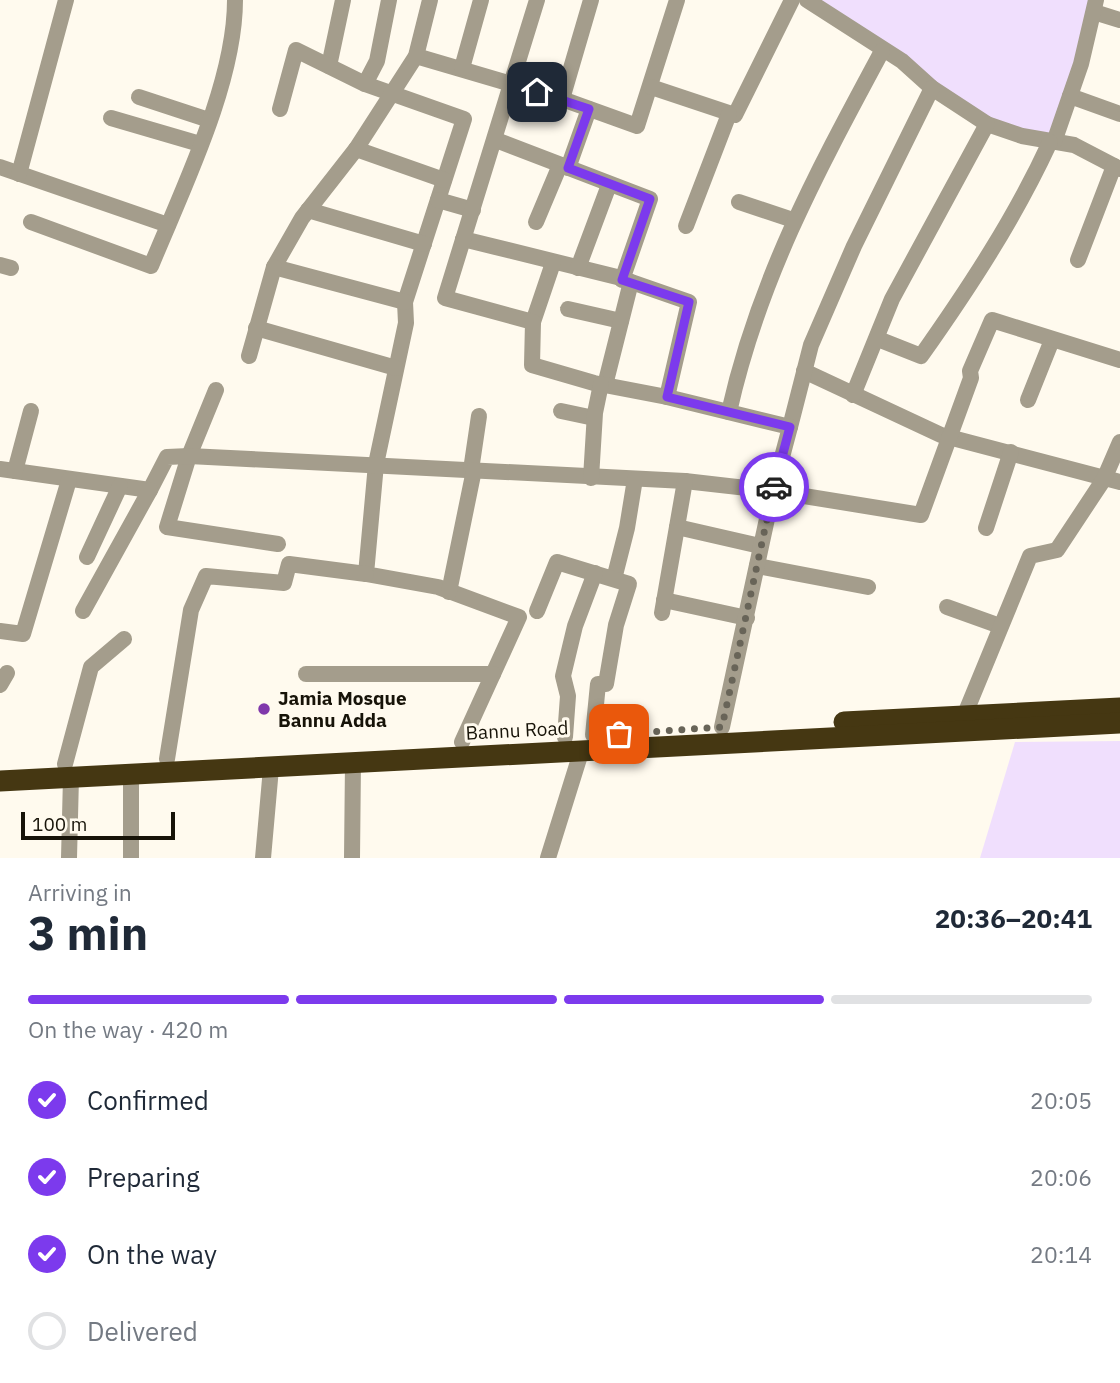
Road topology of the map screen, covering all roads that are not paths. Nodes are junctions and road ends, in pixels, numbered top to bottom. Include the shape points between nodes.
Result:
1 (66, 0) edge
2 (235, 0) edge
3 (343, 0) edge
4 (389, 0) edge
5 (430, 0) edge
6 (481, 0) edge
7 (537, 0) edge
8 (590, 0) edge
9 (677, 0) edge
10 (792, 0) edge
11 (807, 0) edge
12 (1095, 6) edge
13 (1120, 20) edge
14 (882, 51) junction
15 (416, 56) junction
16 (329, 66) junction
17 (462, 68) junction
18 (513, 84) junction
19 (365, 85) junction
20 (651, 87) junction
21 (932, 88) junction
22 (393, 95) junction
23 (1070, 96) junction
24 (139, 97) dead end
25 (562, 99) junction
26 (280, 109) dead end
27 (589, 109) junction
28 (729, 114) junction
29 (1120, 114) edge
30 (111, 118) dead end
31 (209, 120) junction
32 (987, 124) junction
33 (496, 140) junction
34 (1052, 142) junction
35 (200, 144) junction
36 (356, 149) junction
37 (0, 167) edge
38 (564, 167) junction
39 (1117, 167) edge
40 (19, 174) junction
41 (444, 180) junction
42 (609, 185) junction
43 (438, 201) junction
44 (738, 202) dead end
45 (308, 210) junction
46 (473, 210) junction
47 (793, 220) junction
48 (31, 222) dead end
49 (536, 222) dead end
50 (168, 225) junction
51 (686, 226) dead end
52 (463, 239) junction
53 (424, 244) junction
54 (1078, 260) dead end
55 (553, 263) junction
56 (274, 267) junction
57 (578, 268) junction
58 (627, 281) junction
59 (405, 302) junction
60 (568, 309) dead end
61 (621, 321) junction
62 (533, 323) junction
63 (256, 328) junction
64 (878, 339) junction
65 (1052, 340) junction
66 (250, 356) dead end
67 (1120, 360) edge
68 (397, 368) junction
69 (804, 371) junction
70 (603, 385) junction
71 (216, 390) dead end
72 (853, 395) junction
73 (667, 397) junction
74 (1028, 400) dead end
75 (31, 411) dead end
76 (561, 411) dead end
77 (729, 412) junction
78 (479, 416) dead end
79 (594, 418) junction
80 (790, 427) junction
81 (950, 438) junction
82 (1120, 442) edge
83 (1011, 452) junction
84 (189, 456) junction
85 (376, 464) junction
86 (8, 470) edge
87 (473, 470) junction
88 (591, 478) junction
89 (635, 479) junction
90 (69, 480) junction
91 (685, 481) junction
92 (1112, 481) edge
93 (120, 486) junction
94 (150, 490) junction
95 (772, 491) junction
96 (677, 527) junction
97 (985, 528) dead end
98 (278, 544) dead end
99 (760, 545) junction
100 (87, 557) dead end
101 (757, 566) junction
102 (595, 573) junction
103 (366, 574) junction
104 (614, 579) junction
105 (868, 587) dead end
106 (449, 592) junction
107 (947, 607) dead end
108 (83, 611) dead end
109 (537, 611) dead end
110 (747, 618) junction
111 (1000, 626) junction
112 (0, 631) edge
113 (124, 639) dead end
114 (306, 674) dead end
115 (493, 674) junction
116 (1120, 708) edge
117 (965, 714) junction
118 (1120, 723) edge
119 (722, 727) junction
120 (580, 740) junction
121 (462, 742) junction
122 (167, 759) junction
123 (353, 762) junction
124 (0, 767) edge
125 (271, 768) junction
126 (68, 770) junction
127 (131, 774) junction
128 (0, 781) edge
129 (69, 858) edge
130 (131, 858) edge
131 (263, 858) edge
132 (352, 858) edge
133 (548, 858) edge

1 - 40 street
2 - 31 street via 230,57
3 - 16 street
4 - 19 street via 377,61
5 - 15 street
6 - 17 street
7 - 18 street
8 - 25 street
9 - 20 street
10 - 28 street via 743,103 735,115
11 - 14 street
12 - 13 street
12 - 23 street
14 - 21 street via 902,61
14 - 47 street
15 - 17 street
15 - 22 street
16 - 19 street
16 - 26 street via 296,50
17 - 18 street
18 - 25 street
18 - 33 street
19 - 22 street
20 - 27 street via 637,126
20 - 28 street
21 - 32 street
21 - 69 street via 854,247
22 - 36 street
22 - 41 street via 464,118
23 - 29 street
23 - 34 street
24 - 31 street
25 - 27 street
27 - 38 street
28 - 51 street
30 - 35 street
31 - 35 street
32 - 34 street
32 - 64 street via 892,299
33 - 38 street
33 - 46 street
34 - 39 street via 1074,145
34 - 64 street via 1013,215 920,356
35 - 50 street
36 - 41 street
36 - 45 street
37 - 40 street
38 - 42 street
38 - 49 street
39 - 54 street
40 - 50 street
41 - 43 street
42 - 57 street
42 - 58 street via 650,199
43 - 46 street
43 - 53 street
44 - 47 street
45 - 53 street
45 - 56 street
46 - 52 street
47 - 77 street via 743,352
48 - 50 street via 151,266
52 - 55 street
52 - 62 street via 445,298
53 - 59 street
55 - 57 street
55 - 62 street
56 - 59 street
56 - 63 street
57 - 58 street
58 - 61 street
58 - 73 street via 689,302
59 - 68 street via 406,323
60 - 61 street
61 - 70 street
62 - 70 street via 531,365
63 - 66 street
63 - 68 street
64 - 72 street
65 - 67 street
65 - 74 street
65 - 81 street via 992,320 970,371
68 - 85 street
69 - 72 street
69 - 80 street
70 - 73 street
70 - 79 street
71 - 84 street
72 - 81 street
73 - 77 street
75 - 86 street
76 - 79 street
77 - 80 street
78 - 87 street
79 - 88 street
80 - 95 street
81 - 83 street
81 - 95 street via 921,515
82 - 92 street
83 - 92 street
83 - 97 street
84 - 85 street
84 - 94 street via 167,457
84 - 98 street via 167,527
85 - 87 street
85 - 103 street
86 - 90 street
87 - 88 street
87 - 106 street
88 - 89 street
89 - 91 street
89 - 104 street
90 - 93 street
90 - 112 street via 23,634
91 - 95 street
91 - 96 street
92 - 111 street via 1057,550 1030,556
93 - 94 street
93 - 100 street
94 - 108 street
95 - 99 street
96 - 99 street
96 - 110 street via 663,606
99 - 101 street
101 - 105 street
101 - 110 street
102 - 104 street
102 - 109 street via 557,562
102 - 120 street via 563,676
103 - 106 street
103 - 122 street via 289,564 284,583 206,576 191,610
104 - 120 street via 629,584 606,684 598,684
106 - 115 street via 519,617
107 - 111 street
110 - 119 street
111 - 117 street
113 - 126 street via 90,667
114 - 115 street
115 - 121 street
116 - 117 highway, Bannu Road
117 - 119 highway, Bannu Road
118 - 120 highway, Bannu Road
119 - 120 highway, Bannu Road
120 - 121 highway, Bannu Road
120 - 123 highway, Bannu Road
120 - 133 street
121 - 122 highway, Bannu Road
122 - 126 highway, Bannu Road
123 - 125 highway, Bannu Road
123 - 132 street
124 - 126 highway, Bannu Road
125 - 127 highway, Bannu Road
125 - 131 street
126 - 127 highway, Bannu Road
126 - 128 highway, Bannu Road
126 - 129 street
127 - 130 street

